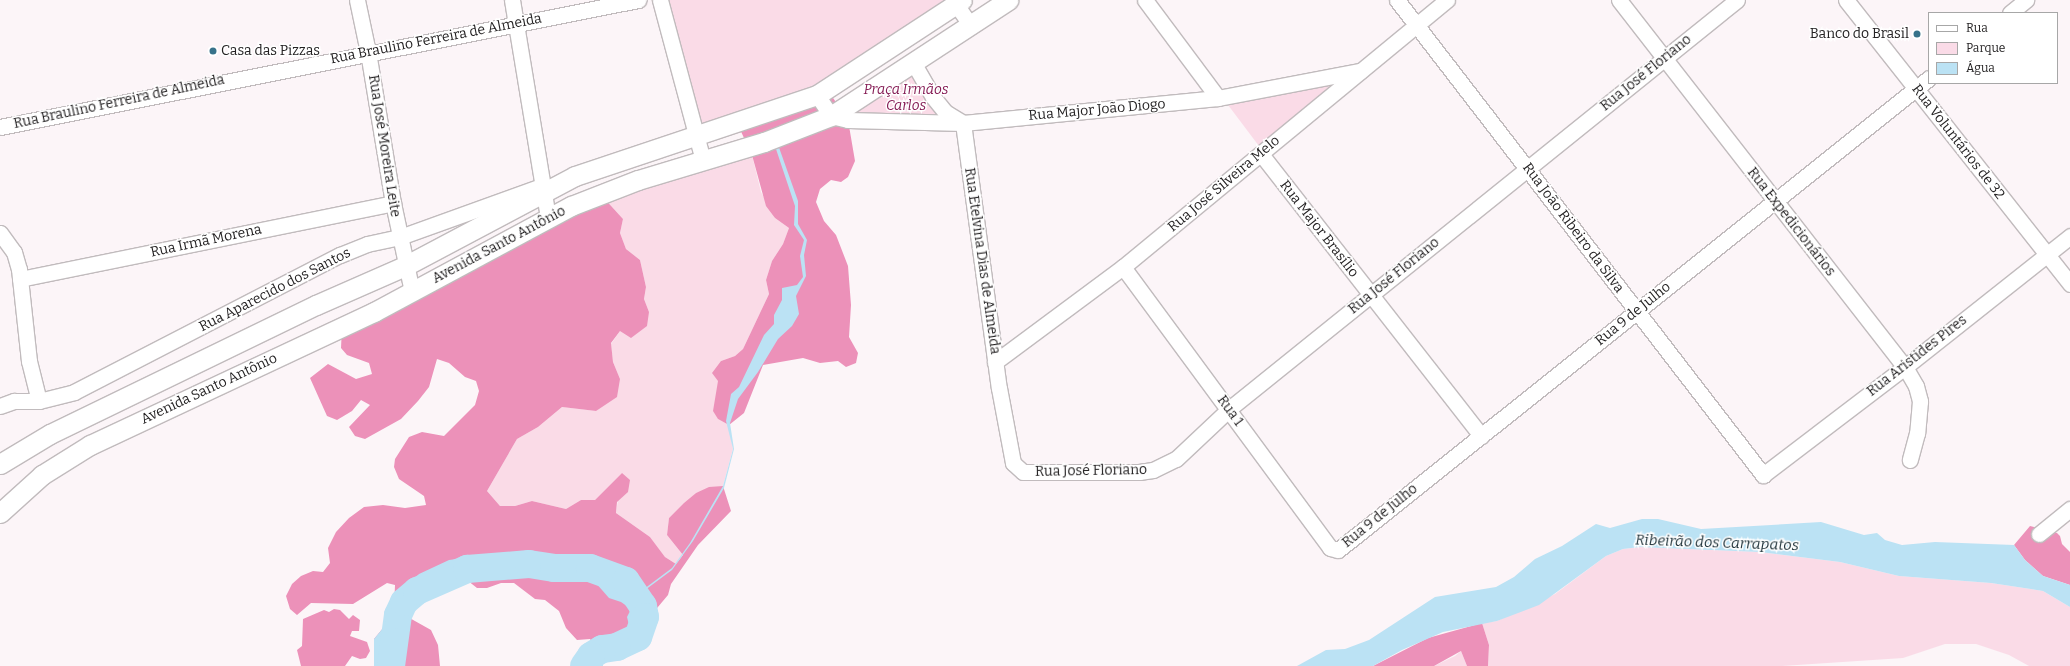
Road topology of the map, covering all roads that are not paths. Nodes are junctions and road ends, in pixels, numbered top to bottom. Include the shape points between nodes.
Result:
1 (357, 0) edge
2 (512, 0) edge
3 (638, 0) edge
4 (660, 0) edge
5 (1008, 0) edge
6 (1145, 0) edge
7 (1397, 0) edge
8 (1447, 0) edge
9 (1619, 0) edge
10 (1737, 0) edge
11 (1846, 0) edge
12 (2026, 0) edge
13 (957, 1) edge
14 (2011, 12) edge
15 (516, 23) junction
16 (1416, 25) junction
17 (971, 26) junction
18 (368, 52) junction
19 (1664, 59) junction
20 (914, 64) junction
21 (1361, 70) junction
22 (1928, 79) edge
23 (1916, 89) junction
24 (817, 95) junction
25 (1218, 98) junction
26 (831, 116) junction
27 (963, 123) junction
28 (0, 126) edge
29 (696, 135) junction
30 (1261, 154) junction
31 (703, 160) junction
32 (1528, 169) junction
33 (542, 189) junction
34 (1774, 201) junction
35 (393, 203) junction
36 (548, 218) junction
37 (0, 233) edge
38 (2070, 236) edge
39 (400, 237) junction
40 (7, 251) edge
41 (2047, 254) junction
42 (406, 266) junction
43 (1123, 267) junction
44 (20, 279) junction
45 (2070, 284) edge
46 (412, 292) junction
47 (1370, 296) junction
48 (1637, 311) junction
49 (995, 362) junction
50 (1905, 367) junction
51 (39, 401) junction
52 (4, 402) edge
53 (1230, 410) junction
54 (1481, 436) junction
55 (1910, 460) dead end
56 (0, 464) edge
57 (1023, 472) joint
58 (1763, 475) joint
59 (2070, 509) edge
60 (0, 513) edge
61 (2039, 534) dead end
62 (1338, 550) joint

1 - 18 street, Rua José Moreira Leite
2 - 15 street
3 - 15 street, Rua Braulino Ferreira de Almeida
4 - 29 street
5 - 17 street, Avenida Santo Antônio
6 - 25 street
7 - 16 street, Rua João Ribeiro da Silva
8 - 16 street, Rua José Silveira Melo
9 - 19 street, Rua Expedicionários
10 - 19 street, Rua José Floriano
11 - 23 street, Rua Voluntários de 32
12 - 14 street
13 - 17 street
13 - 24 street, Avenida Santo Antônio
15 - 18 street, Rua Braulino Ferreira de Almeida
15 - 33 street
16 - 21 street, Rua José Silveira Melo
16 - 32 street, Rua João Ribeiro da Silva
17 - 20 street, Avenida Santo Antônio
18 - 28 street, Rua Braulino Ferreira de Almeida
18 - 35 street, Rua José Moreira Leite
19 - 32 street, Rua José Floriano
19 - 34 street, Rua Expedicionários
20 - 26 street, Avenida Santo Antônio
20 - 27 street via 945,112
21 - 25 street, Rua Major João Diogo
21 - 30 street, Rua José Silveira Melo
22 - 23 street, Rua 9 de Julho
23 - 34 street, Rua 9 de Julho
23 - 41 street, Rua Voluntários de 32
24 - 26 street
24 - 29 street, Avenida Santo Antônio
25 - 27 street, Rua Major João Diogo
26 - 27 street, Rua Major João Diogo via 882,122
26 - 31 street, Avenida Santo Antônio via 769,140
27 - 49 street, Rua Etelvina Dias de Almeida
29 - 31 street
29 - 33 street, Avenida Santo Antônio via 595,168
30 - 43 street, Rua José Silveira Melo
30 - 47 street, Rua Major Brasílio
31 - 36 street, Avenida Santo Antônio via 598,194
32 - 47 street, Rua José Floriano
32 - 48 street, Rua João Ribeiro da Silva
33 - 36 street
33 - 39 street, Rua Aparecido dos Santos
33 - 42 street, Avenida Santo Antônio
34 - 48 street, Rua 9 de Julho
34 - 50 street, Rua Expedicionários
35 - 39 street, Rua José Moreira Leite
35 - 44 street, Rua Irmã Morena
36 - 46 street, Avenida Santo Antônio
37 - 40 street
38 - 41 street, Rua Aristides Pires
39 - 42 street, Rua José Moreira Leite
39 - 51 street, Rua Aparecido dos Santos via 367,244 340,255 96,383
40 - 44 street
41 - 45 street, Rua Voluntários de 32
41 - 50 street, Rua Aristides Pires
42 - 46 street, Rua José Moreira Leite
42 - 56 street, Avenida Santo Antônio via 316,305 50,434
43 - 49 street, Rua José Silveira Melo
43 - 53 street, Rua 1
44 - 51 street via 29,361
46 - 60 street, Avenida Santo Antônio via 90,445 42,474
47 - 53 street, Rua José Floriano
47 - 54 street, Rua Major Brasílio
48 - 54 street, Rua 9 de Julho
48 - 58 street, Rua João Ribeiro da Silva
49 - 57 street, Rua Etelvina Dias de Almeida via 1011,458
50 - 55 street, Rua Expedicionários via 1916,386 1920,401 1919,422
50 - 58 street, Rua Aristides Pires
51 - 52 street, Rua Aparecido dos Santos
53 - 57 street, Rua José Floriano via 1176,459 1154,470
53 - 62 street, Rua 1 via 1330,548
54 - 62 street, Rua 9 de Julho
59 - 61 street

